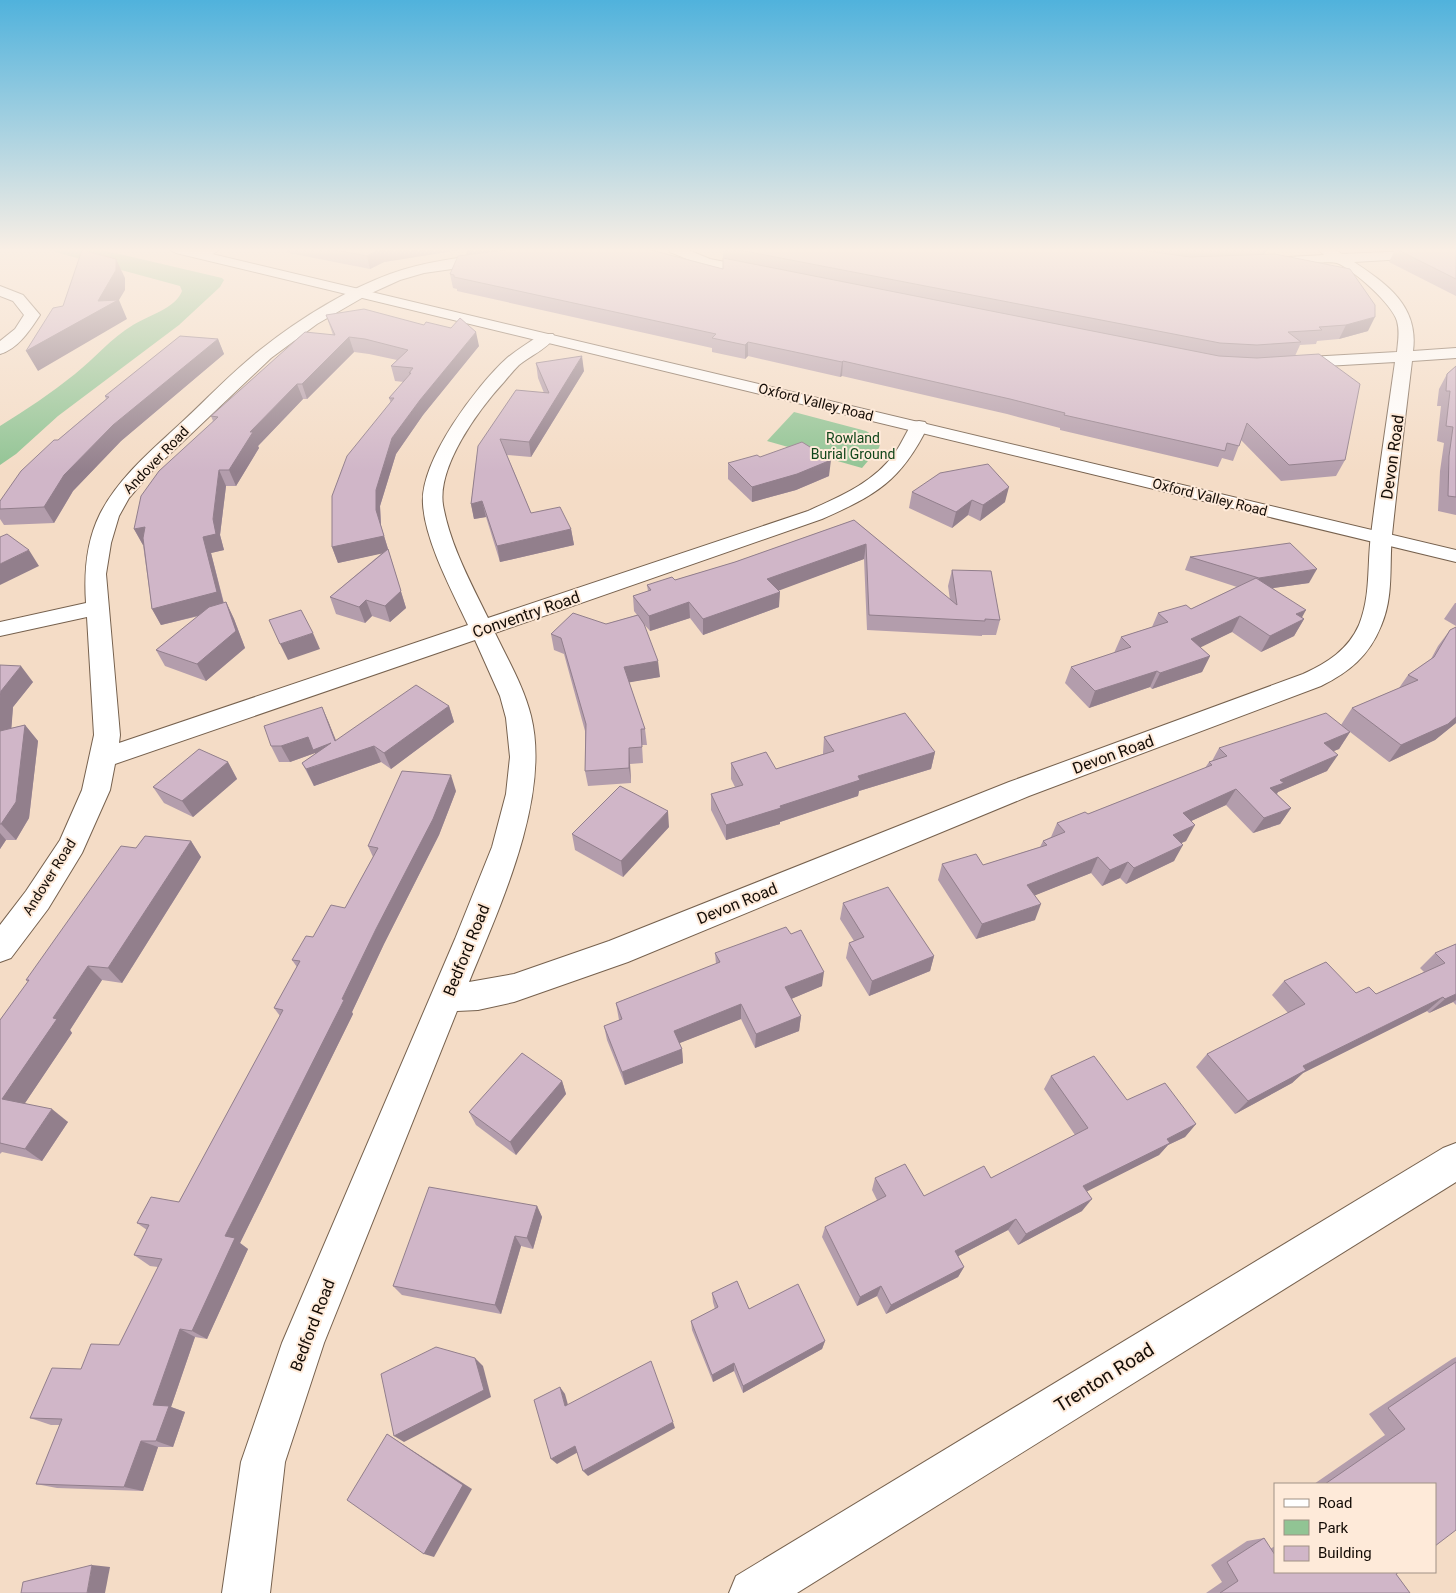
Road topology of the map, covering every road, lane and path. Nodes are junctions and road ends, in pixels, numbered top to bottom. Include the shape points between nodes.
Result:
1 (27, 323) edge
2 (308, 323) edge
3 (491, 323) edge
4 (1405, 323) edge
5 (547, 337) junction
6 (0, 349) edge
7 (1456, 353) edge
8 (1404, 356) junction
9 (1280, 364) edge
10 (919, 426) junction
11 (1381, 538) junction
12 (1456, 556) edge
13 (98, 607) junction
14 (0, 629) edge
15 (480, 629) junction
16 (104, 758) junction
17 (0, 949) edge
18 (447, 998) junction
19 (1456, 1161) edge
20 (246, 1593) edge
21 (753, 1593) edge

1 - 6 street
2 - 13 street, Andover Road via 265,354 146,466 120,496 100,543 95,574
3 - 5 street, Oxford Valley Road
4 - 8 street, Devon Road via 1407,336
5 - 10 street, Oxford Valley Road
5 - 15 street, Bedford Road via 512,362 485,392 457,432 434,486 433,504 440,534
7 - 8 street
8 - 9 street
8 - 11 street, Devon Road
10 - 11 street, Oxford Valley Road
10 - 15 street, Conventry Road via 899,461 881,480 851,499 738,542
11 - 12 street, Oxford Valley Road
11 - 18 street, Devon Road via 1382,569 1376,609 1368,634 1335,669 1019,789 617,952 514,988 478,996
13 - 14 street
13 - 16 street, Andover Road via 107,735
15 - 16 street, Conventry Road
15 - 18 street, Bedford Road via 513,696 524,757 506,847
16 - 17 street, Andover Road via 96,790 72,846
18 - 20 street, Bedford Road via 303,1343 263,1462
19 - 21 street, Trenton Road

